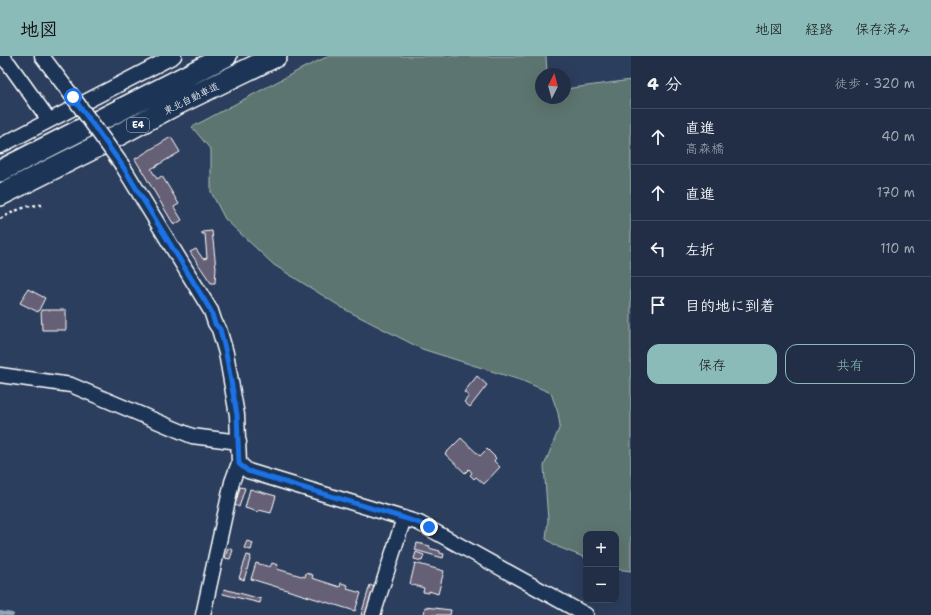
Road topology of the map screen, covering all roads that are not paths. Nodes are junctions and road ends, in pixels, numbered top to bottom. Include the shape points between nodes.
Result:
1 (1, 56) edge
2 (42, 56) edge
3 (174, 56) edge
4 (226, 56) edge
5 (276, 56) edge
6 (48, 120) junction
7 (0, 146) edge
8 (0, 171) edge
9 (0, 195) edge
10 (0, 375) edge
11 (239, 442) junction
12 (239, 464) junction
13 (404, 518) junction
14 (203, 615) edge
15 (373, 615) edge
16 (586, 615) edge

1 - 6 street
2 - 11 street, bridge via 122,165 211,311 215,324 220,329 226,353
3 - 6 street
4 - 8 highway, E4
5 - 9 highway, 東北自動車道 / E4
6 - 7 street
10 - 11 street via 71,385 192,436
11 - 12 street
12 - 13 street via 248,471
12 - 14 street via 232,482
13 - 15 street
13 - 16 street via 429,527

